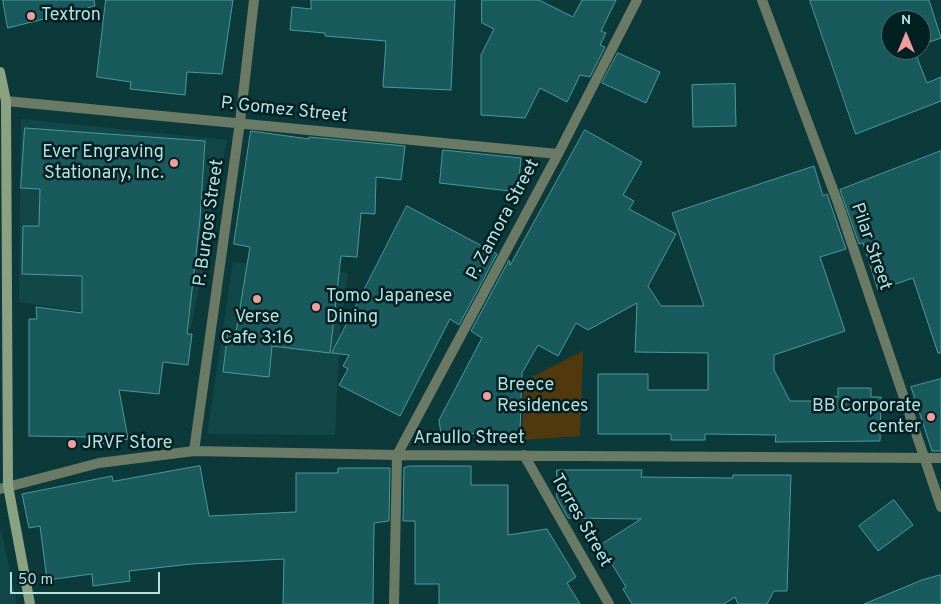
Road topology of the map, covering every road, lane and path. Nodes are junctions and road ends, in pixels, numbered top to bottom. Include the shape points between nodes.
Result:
1 (254, 0) edge
2 (637, 0) edge
3 (762, 0) edge
4 (0, 72) edge
5 (6, 101) junction
6 (240, 122) junction
7 (558, 154) junction
8 (194, 451) junction
9 (397, 455) junction
10 (524, 455) junction
11 (924, 457) junction
12 (941, 458) edge
13 (4, 487) edge
14 (941, 507) edge
15 (30, 604) edge
16 (394, 604) edge
17 (609, 604) edge

1 - 6 street, P. Burgos Street
2 - 7 street, P. Zamora Street
3 - 11 street, Pilar Street via 838,203
4 - 5 main road
5 - 6 street, P. Gomez Street
5 - 13 main road
6 - 7 street, P. Gomez Street via 418,143
6 - 8 street, P. Burgos Street
7 - 9 street, P. Zamora Street
8 - 9 street, Araullo Street
8 - 13 street, Araullo Street via 100,463
9 - 10 street, Araullo Street
9 - 16 street
10 - 11 street, Araullo Street
10 - 17 street, Torres Street
11 - 12 street, Araullo Street
11 - 14 street, Pilar Street
13 - 15 main road

